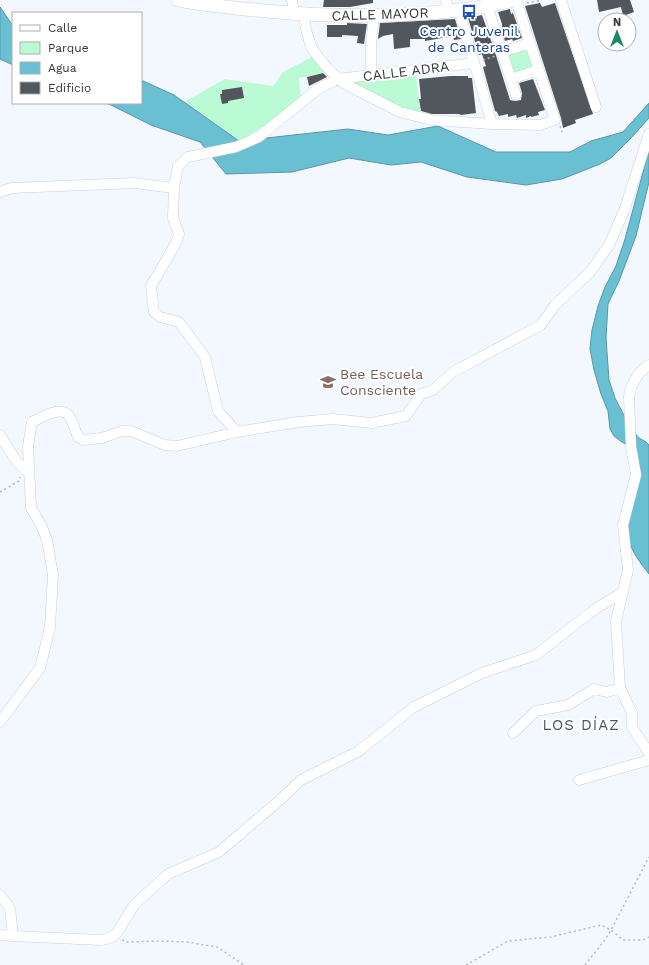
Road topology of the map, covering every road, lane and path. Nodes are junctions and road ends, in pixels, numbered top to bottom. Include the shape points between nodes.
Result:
1 (178, 0) edge
2 (292, 0) edge
3 (516, 0) edge
4 (561, 0) edge
5 (487, 5) junction
6 (457, 6) edge
7 (299, 14) junction
8 (374, 15) junction
9 (529, 43) junction
10 (503, 53) junction
11 (476, 63) junction
12 (538, 70) junction
13 (372, 75) junction
14 (337, 79) junction
15 (511, 79) junction
16 (516, 95) dead end
17 (596, 107) dead end
18 (492, 124) junction
19 (649, 134) edge
20 (174, 188) junction
21 (0, 193) edge
22 (649, 365) edge
23 (237, 432) junction
24 (0, 435) edge
25 (26, 470) junction
26 (0, 492) edge
27 (623, 592) junction
28 (620, 688) junction
29 (0, 722) edge
30 (512, 733) dead end
31 (649, 753) edge
32 (649, 760) edge
33 (579, 780) dead end
34 (649, 857) edge
35 (0, 895) edge
36 (611, 930) junction
37 (0, 935) edge
38 (13, 936) junction
39 (649, 937) edge
40 (110, 938) junction
41 (244, 965) edge
42 (466, 965) edge
43 (585, 965) edge

1 - 7 main road, CALLE MAYOR via 219,7
2 - 7 street
3 - 5 main road, CALLE MAYOR
3 - 9 street
4 - 17 street
5 - 6 main road, CALLE MAYOR
5 - 10 street
6 - 8 main road, CALLE MAYOR
6 - 11 street
7 - 8 main road, CALLE MAYOR
7 - 14 street via 304,21 312,48
8 - 13 street
9 - 10 street
9 - 12 street
10 - 11 path
10 - 15 street
11 - 13 street, CALLE ADRA
11 - 18 street
12 - 15 street
12 - 18 street via 555,120 540,125
13 - 14 street, CALLE ADRA
14 - 18 street via 412,116 431,120
14 - 20 street via 318,89 259,137 236,147 188,157 178,166
15 - 16 street
19 - 23 street via 624,211 609,245 590,272 556,305 541,325 453,372 433,390 421,394 406,416 371,423 333,419 298,422
20 - 21 street via 135,183 11,188
20 - 23 street via 173,218 179,234 151,286 154,312 160,317 179,322 205,357 218,411
22 - 27 street via 637,375 629,397 631,447 636,475 624,526 628,570
23 - 25 street via 177,446 165,445 131,431 84,440 78,437 71,417 62,412 52,412 32,422
24 - 25 street via 17,462
25 - 26 path via 19,481
25 - 29 street via 31,508 47,540 53,575 50,627 40,668
27 - 28 street via 616,621
27 - 40 street via 595,609 536,655 482,673 414,707 359,751 301,780 219,852 168,874 135,904 116,934
28 - 30 street via 607,692 594,689 568,705 536,711
28 - 31 street via 632,713 632,727
32 - 33 street
34 - 36 path
35 - 38 street via 10,908
36 - 39 path via 623,940 643,940
36 - 42 path via 601,925 551,937 508,941
36 - 43 path
37 - 38 street
38 - 40 street via 101,940
40 - 41 path via 127,942 187,942 217,947

